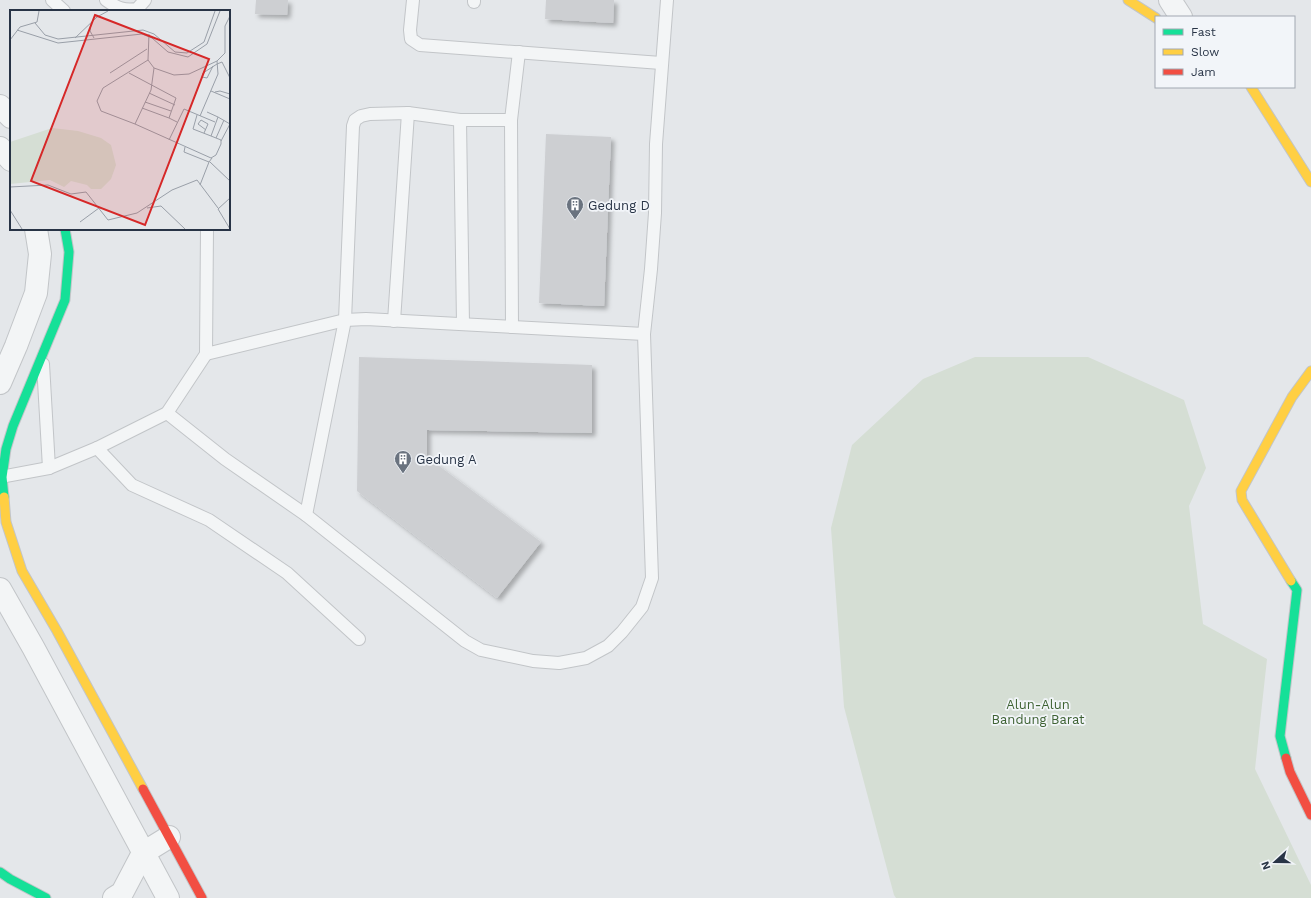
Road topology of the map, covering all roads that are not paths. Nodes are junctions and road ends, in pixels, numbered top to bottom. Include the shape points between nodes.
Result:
1 (52, 0) edge
2 (106, 0) edge
3 (145, 0) edge
4 (413, 0) edge
5 (667, 0) edge
6 (1128, 0) edge
7 (1170, 0) edge
8 (63, 10) edge
9 (124, 10) edge
10 (132, 10) edge
11 (1181, 16) edge
12 (1155, 17) edge
13 (519, 52) junction
14 (662, 63) junction
15 (1252, 88) edge
16 (0, 106) edge
17 (408, 113) junction
18 (10, 116) edge
19 (460, 120) junction
20 (511, 120) junction
21 (0, 148) edge
22 (10, 159) edge
23 (1311, 182) edge
24 (36, 230) edge
25 (65, 230) edge
26 (207, 230) edge
27 (345, 320) junction
28 (394, 321) junction
29 (464, 324) junction
30 (512, 327) junction
31 (644, 334) junction
32 (206, 354) junction
33 (41, 360) junction
34 (1311, 371) edge
35 (0, 383) edge
36 (167, 413) junction
37 (97, 448) junction
38 (49, 468) junction
39 (1, 477) edge
40 (306, 515) junction
41 (0, 589) edge
42 (359, 639) dead end
43 (1311, 815) edge
44 (169, 837) junction
45 (144, 853) junction
46 (0, 872) edge
47 (46, 898) edge
48 (114, 898) edge
49 (168, 898) edge
50 (202, 898) edge

1 - 8 lane
2 - 9 lane
3 - 10 lane via 137,9
4 - 13 lane via 410,30 412,39 420,45
5 - 14 lane
6 - 12 street
7 - 11 street
13 - 14 lane
13 - 20 lane
14 - 31 lane via 656,144 655,213
15 - 23 street
16 - 18 street
17 - 19 lane
17 - 27 lane via 361,116 353,126
17 - 28 lane
19 - 20 lane
19 - 29 lane
20 - 30 lane
21 - 22 street
24 - 35 street via 40,254 36,292
25 - 33 street via 69,252 65,300
26 - 32 lane
27 - 28 lane
27 - 32 lane
27 - 40 lane
28 - 29 lane
29 - 30 lane
30 - 31 lane
31 - 40 lane via 652,578 642,607 627,627 608,646 586,658 559,663 533,661 481,650 465,641
32 - 36 lane
33 - 38 lane via 44,365
33 - 39 street via 13,426
34 - 43 street via 1292,397 1241,491 1242,500 1297,590 1280,736 1290,772
36 - 37 lane
36 - 40 lane via 225,459
37 - 38 lane
37 - 42 lane via 132,485 209,520 287,573
38 - 39 lane
39 - 44 street via 6,522 22,571
41 - 45 street
44 - 45 street
44 - 50 street
45 - 48 street via 122,893
45 - 49 street
46 - 47 street

